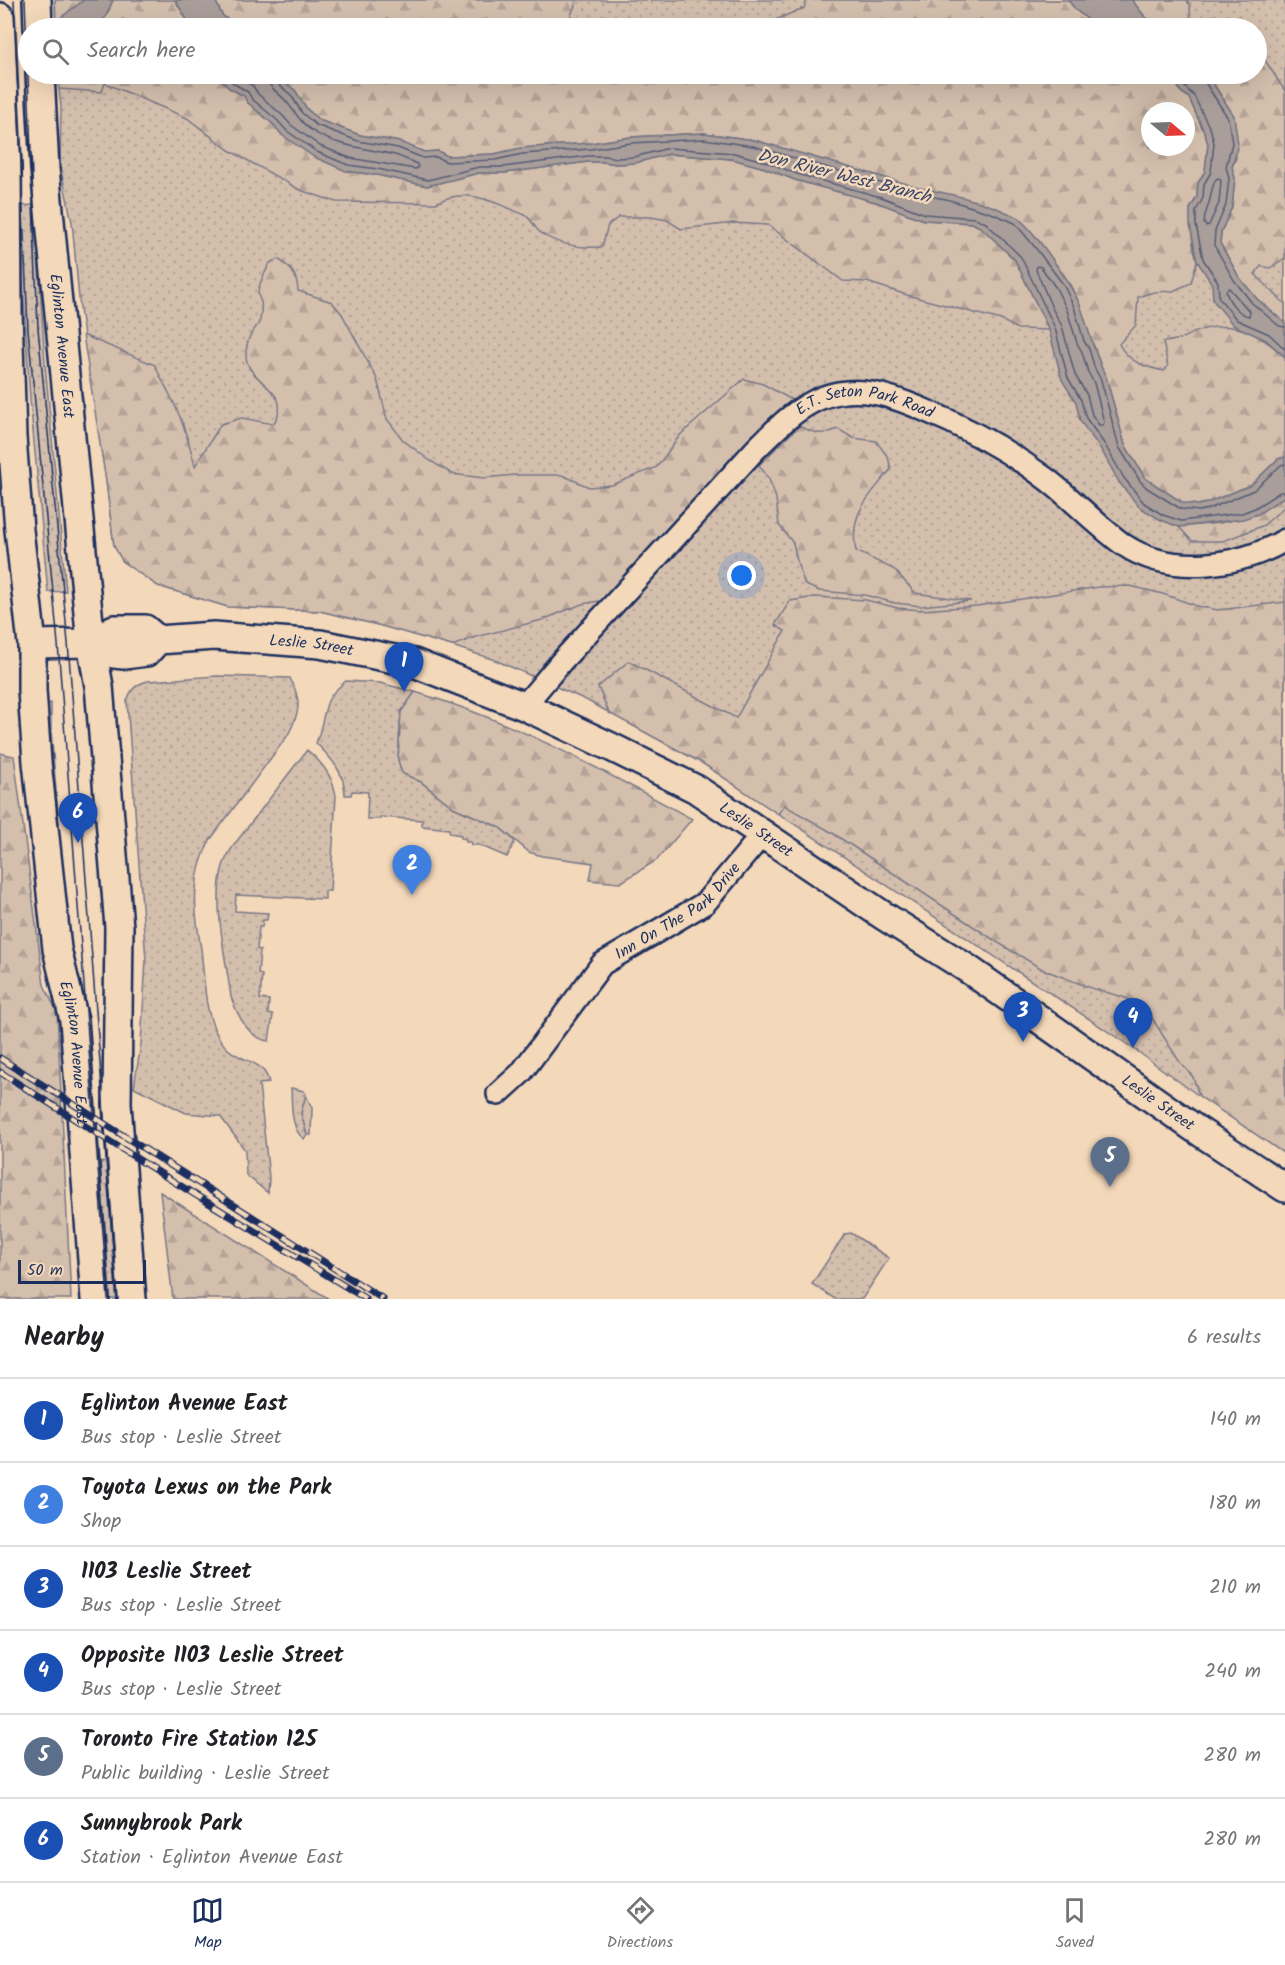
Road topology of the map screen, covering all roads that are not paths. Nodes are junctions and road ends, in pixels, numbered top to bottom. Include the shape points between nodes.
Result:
1 (37, 0) edge
2 (0, 17) edge
3 (38, 18) edge
4 (41, 84) edge
5 (1285, 540) edge
6 (91, 643) junction
7 (32, 644) junction
8 (524, 706) junction
9 (762, 835) junction
10 (498, 1094) dead end
11 (1285, 1188) edge
12 (95, 1299) edge
13 (132, 1299) edge

1 - 3 main road
2 - 7 main road, Eglinton Avenue East via 12,437
4 - 6 main road, Eglinton Avenue East via 45,169
5 - 8 street, E.T. Seton Park Road via 1240,558 1208,564 1149,557 1112,536 1029,466 958,424 878,392 840,393 804,407 754,451
6 - 7 main road, Leslie Street
6 - 8 main road, Leslie Street via 114,629 146,629 158,640 214,636 320,644 414,663
6 - 13 main road, Eglinton Avenue East via 99,686 119,927 117,1104
7 - 12 main road, Eglinton Avenue East via 32,690 57,949 74,1020
8 - 9 main road, Leslie Street via 696,789
9 - 10 street, Inn On The Park Drive via 705,903 602,964 521,1073
9 - 11 main road, Leslie Street via 968,969

